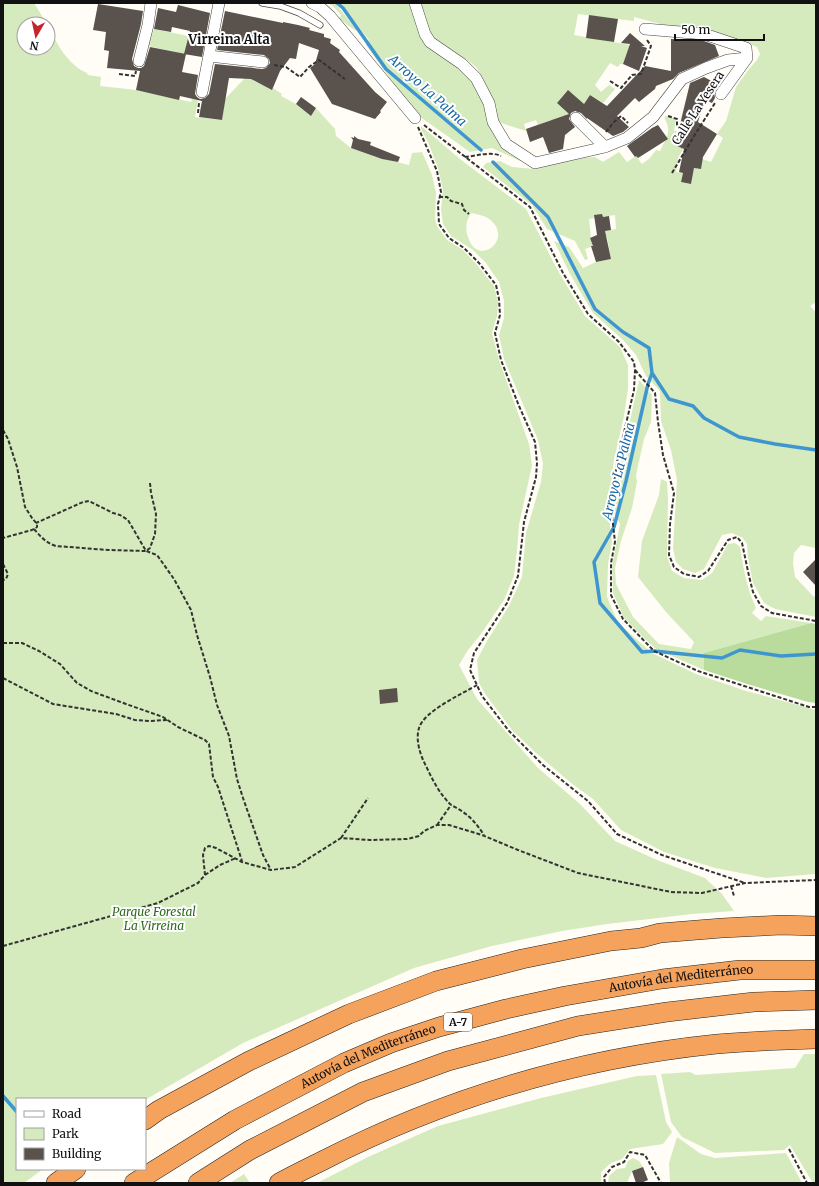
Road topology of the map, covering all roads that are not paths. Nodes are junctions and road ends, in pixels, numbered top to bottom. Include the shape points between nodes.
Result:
1 (151, 3) edge
2 (219, 3) edge
3 (262, 3) edge
4 (312, 3) edge
5 (415, 3) edge
6 (320, 25) dead end
7 (645, 29) road end
8 (209, 56) junction
9 (747, 58) junction
10 (139, 61) dead end
11 (263, 62) road end
12 (202, 92) dead end
13 (721, 94) road end
14 (415, 118) road end
15 (576, 118) dead end
16 (602, 144) junction
17 (816, 926) edge
18 (816, 933) edge
19 (641, 938) junction
20 (816, 970) edge
21 (816, 1000) edge
22 (816, 1039) edge
23 (146, 1119) edge
24 (75, 1170) edge
25 (56, 1183) edge
26 (134, 1183) edge
27 (198, 1183) edge
28 (280, 1183) edge

1 - 10 street
2 - 8 street
3 - 6 lane via 299,13
4 - 14 street via 330,16
5 - 16 street, Calle La Yesera via 430,42 462,64 476,78 489,103 493,122 506,144 535,163
7 - 9 street via 704,34 746,48
8 - 11 street
8 - 12 street
9 - 13 street, Calle La Yesera
9 - 16 street, Calle La Yesera via 728,60 682,79 653,118 627,138
15 - 16 street
17 - 19 highway via 722,928 660,933
18 - 19 highway via 780,932
19 - 23 highway via 611,941 522,959 436,981 348,1014 249,1061
20 - 26 highway, Autovía del Mediterráneo / A-7 via 740,970 662,979 565,996 438,1027 391,1043 337,1066 235,1120
21 - 27 highway via 754,1002 578,1026 448,1061 363,1092 250,1150
22 - 28 highway via 716,1044 650,1053 588,1064 524,1081 402,1123
24 - 25 highway

